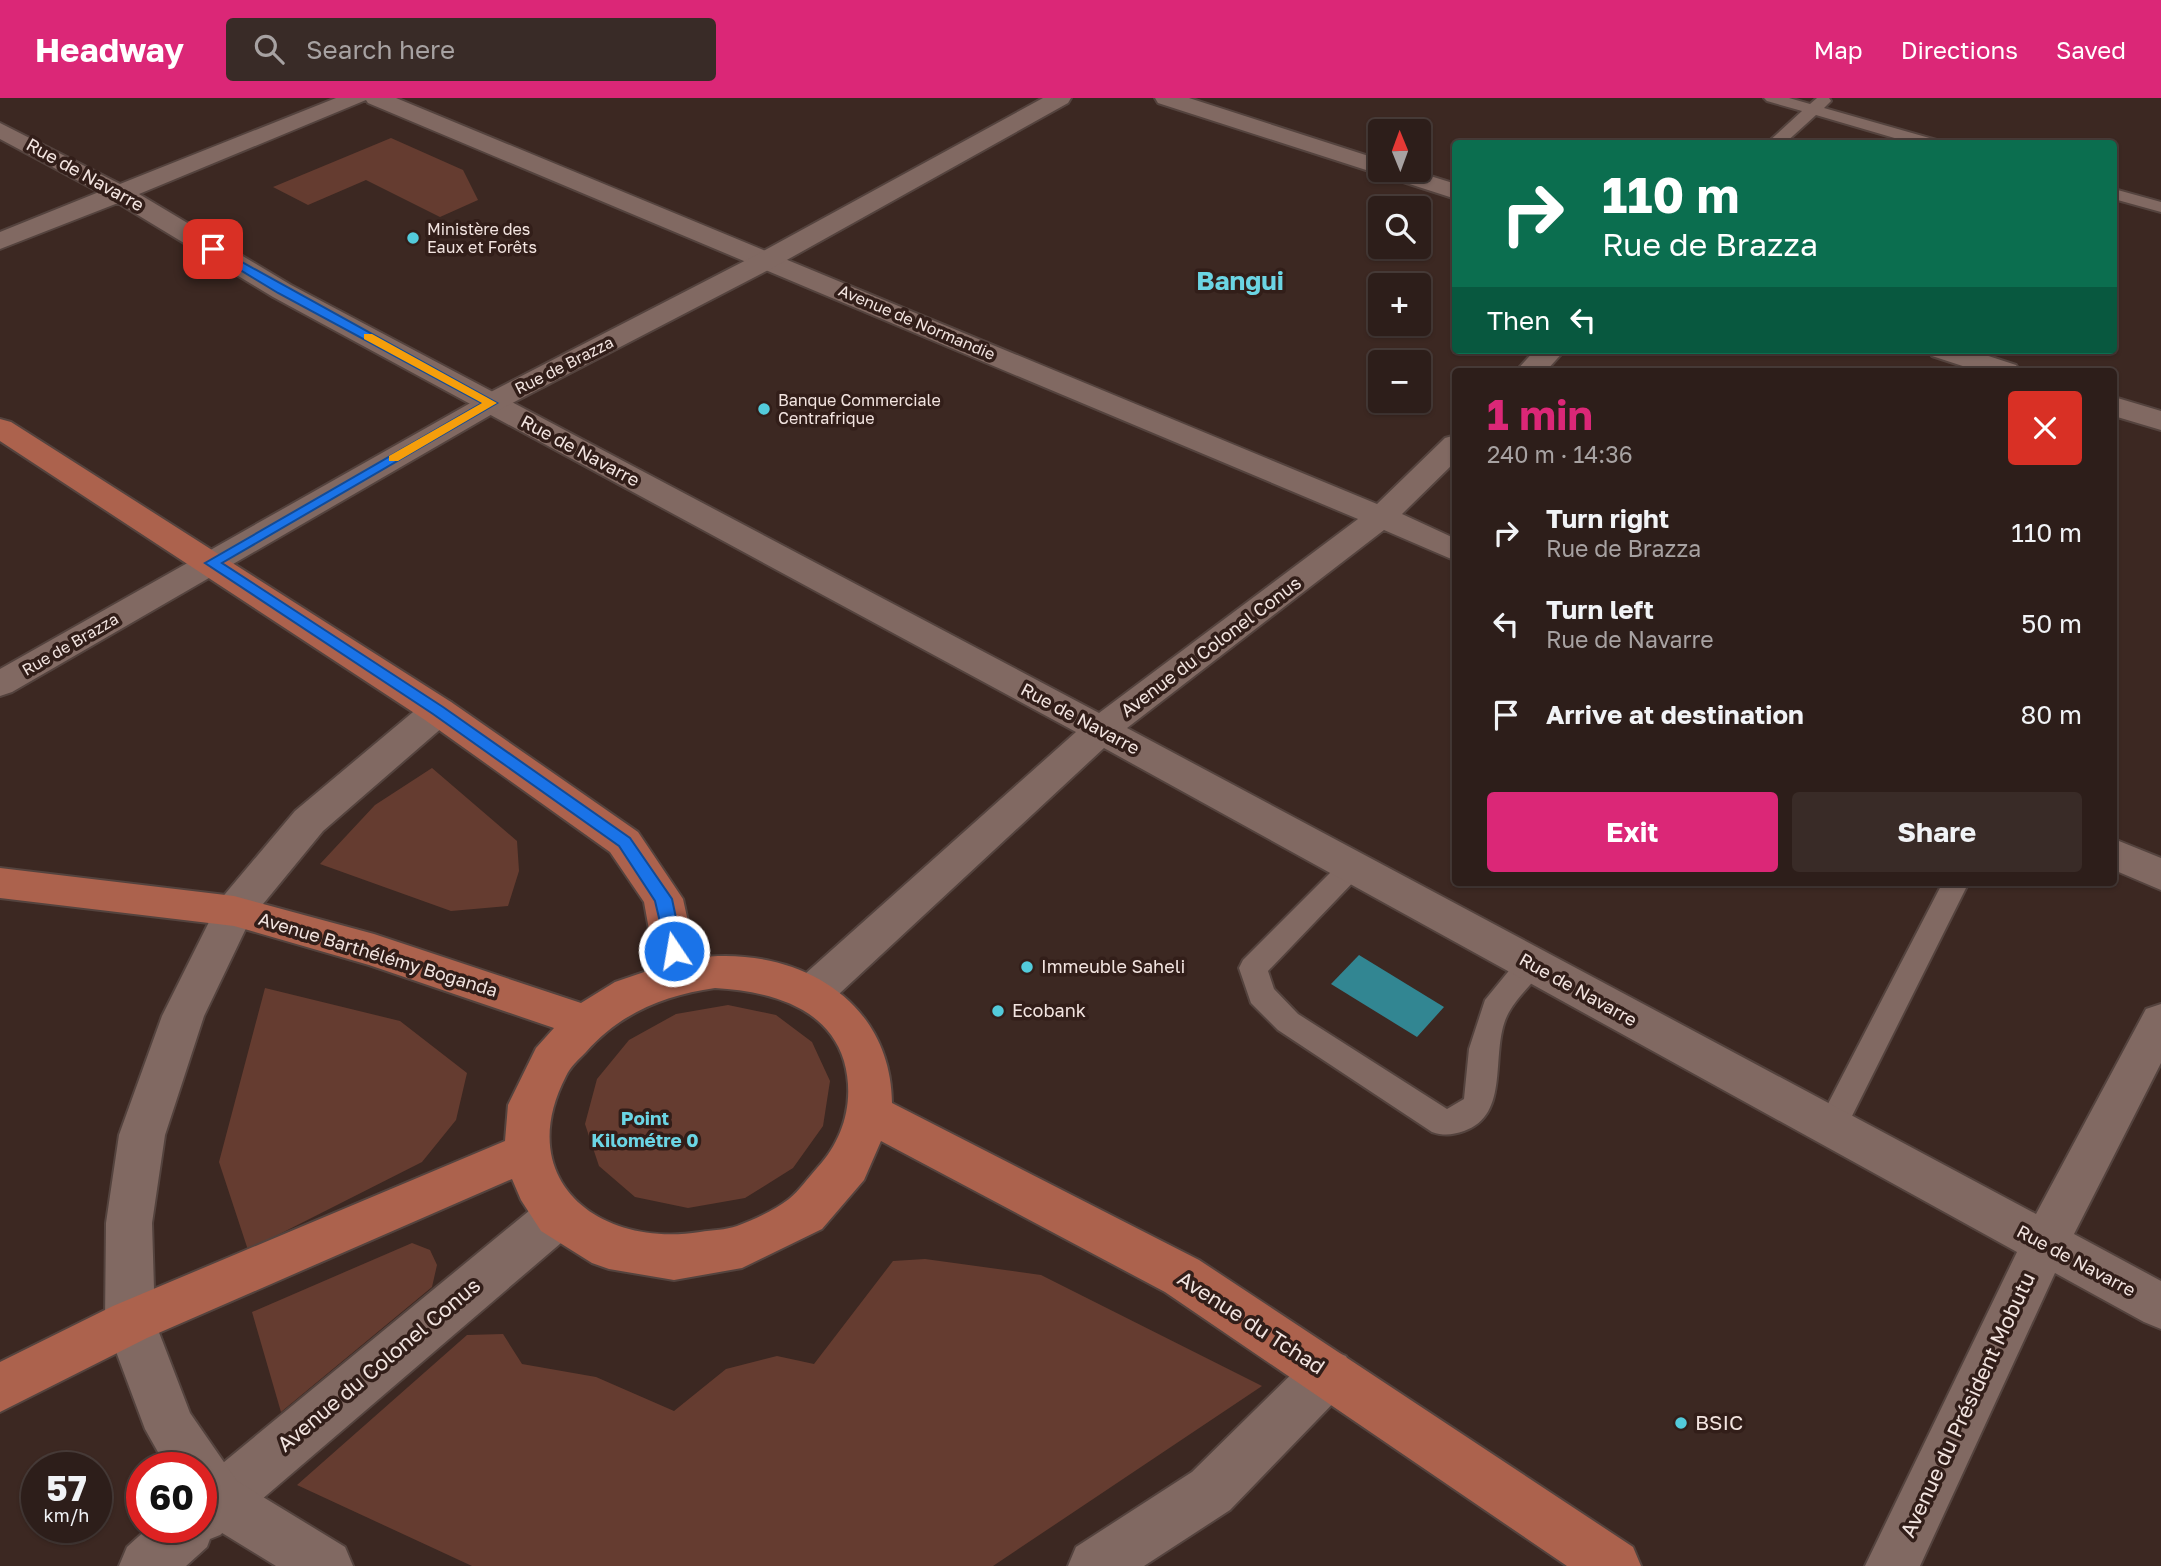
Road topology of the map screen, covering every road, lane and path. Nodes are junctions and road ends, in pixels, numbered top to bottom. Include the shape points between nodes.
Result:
1 (356, 98) edge
2 (376, 98) edge
3 (1060, 98) edge
4 (1166, 98) edge
5 (1772, 98) edge
6 (1826, 98) edge
7 (1813, 110) junction
8 (0, 130) edge
9 (1779, 140) edge
10 (1920, 140) edge
11 (1368, 164) edge
12 (1425, 182) edge
13 (1452, 191) edge
14 (121, 194) junction
15 (2117, 195) edge
16 (2161, 207) edge
17 (0, 241) edge
18 (767, 260) junction
19 (1547, 354) edge
20 (1954, 354) edge
21 (1533, 368) edge
22 (1997, 368) edge
23 (491, 403) junction
24 (2117, 407) edge
25 (2161, 421) edge
26 (0, 428) edge
27 (1452, 447) edge
28 (1381, 517) junction
29 (1452, 549) edge
30 (212, 563) junction
31 (0, 684) edge
32 (438, 711) junction
33 (1101, 730) junction
34 (2117, 854) edge
35 (1352, 867) junction
36 (2161, 875) edge
37 (0, 883) edge
38 (1954, 886) edge
39 (234, 911) junction
40 (1531, 964) junction
41 (680, 977) junction
42 (811, 994) junction
43 (2161, 1021) edge
44 (586, 1022) junction
45 (870, 1113) junction
46 (1831, 1127) junction
47 (527, 1152) junction
48 (558, 1216) junction
49 (2045, 1244) junction
50 (2161, 1306) edge
51 (130, 1322) junction
52 (1328, 1373) junction
53 (0, 1388) edge
54 (181, 1452) edge
55 (217, 1484) edge
56 (217, 1506) edge
57 (164, 1543) edge
58 (146, 1566) edge
59 (326, 1566) edge
60 (1095, 1566) edge
61 (1614, 1566) edge
62 (1892, 1566) edge

1 - 14 street
2 - 18 street, Avenue de Normandie
3 - 18 street, Rue de Brazza
4 - 11 street
5 - 7 lane
6 - 7 lane
7 - 9 lane
7 - 10 lane
8 - 14 street, Rue de Navarre
12 - 13 street
14 - 17 street
14 - 23 street, Rue de Navarre via 282,290
15 - 16 lane
18 - 23 street, Rue de Brazza
18 - 28 street, Avenue de Normandie
19 - 21 street
20 - 22 street
23 - 30 street, Rue de Brazza
23 - 33 street, Rue de Navarre
24 - 25 street
26 - 30 main road
27 - 28 street, Avenue du Colonel Conus
28 - 29 street, Avenue de Normandie
28 - 33 street, Avenue du Colonel Conus
30 - 31 street, Rue de Brazza
30 - 32 main road
32 - 39 street via 309,821
32 - 41 main road via 624,842 663,899
33 - 35 street, Rue de Navarre
33 - 42 street, Avenue du Colonel Conus
34 - 36 street
35 - 40 street, Rue de Navarre
35 - 40 lane via 1253,968 1261,995 1288,1022 1443,1123 1459,1120 1478,1105 1484,1049 1495,1007
37 - 39 main road, Avenue Barthélémy Boganda
38 - 46 lane
39 - 44 main road, Avenue Barthélémy Boganda via 374,950
39 - 51 street via 183,1016 142,1135 130,1223
40 - 46 street, Rue de Navarre
41 - 42 main road via 749,974
41 - 44 main road via 630,994
42 - 45 main road via 839,1016 860,1045 870,1077
43 - 49 street, Avenue du Président Mobutu
44 - 47 main road via 551,1061 530,1105
45 - 48 main road via 848,1166 805,1214 743,1247 674,1258 609,1248
45 - 52 main road, Avenue du Tchad via 1182,1276
46 - 49 street, Rue de Navarre
47 - 48 main road via 537,1186
47 - 51 main road
48 - 55 street, Avenue du Colonel Conus
49 - 50 street, Rue de Navarre
49 - 62 street, Avenue du Président Mobutu
51 - 53 main road
51 - 54 street
52 - 60 street via 1211,1491
52 - 61 main road, Avenue du Tchad
56 - 59 street
57 - 58 street, Avenue du Colonel Conus

